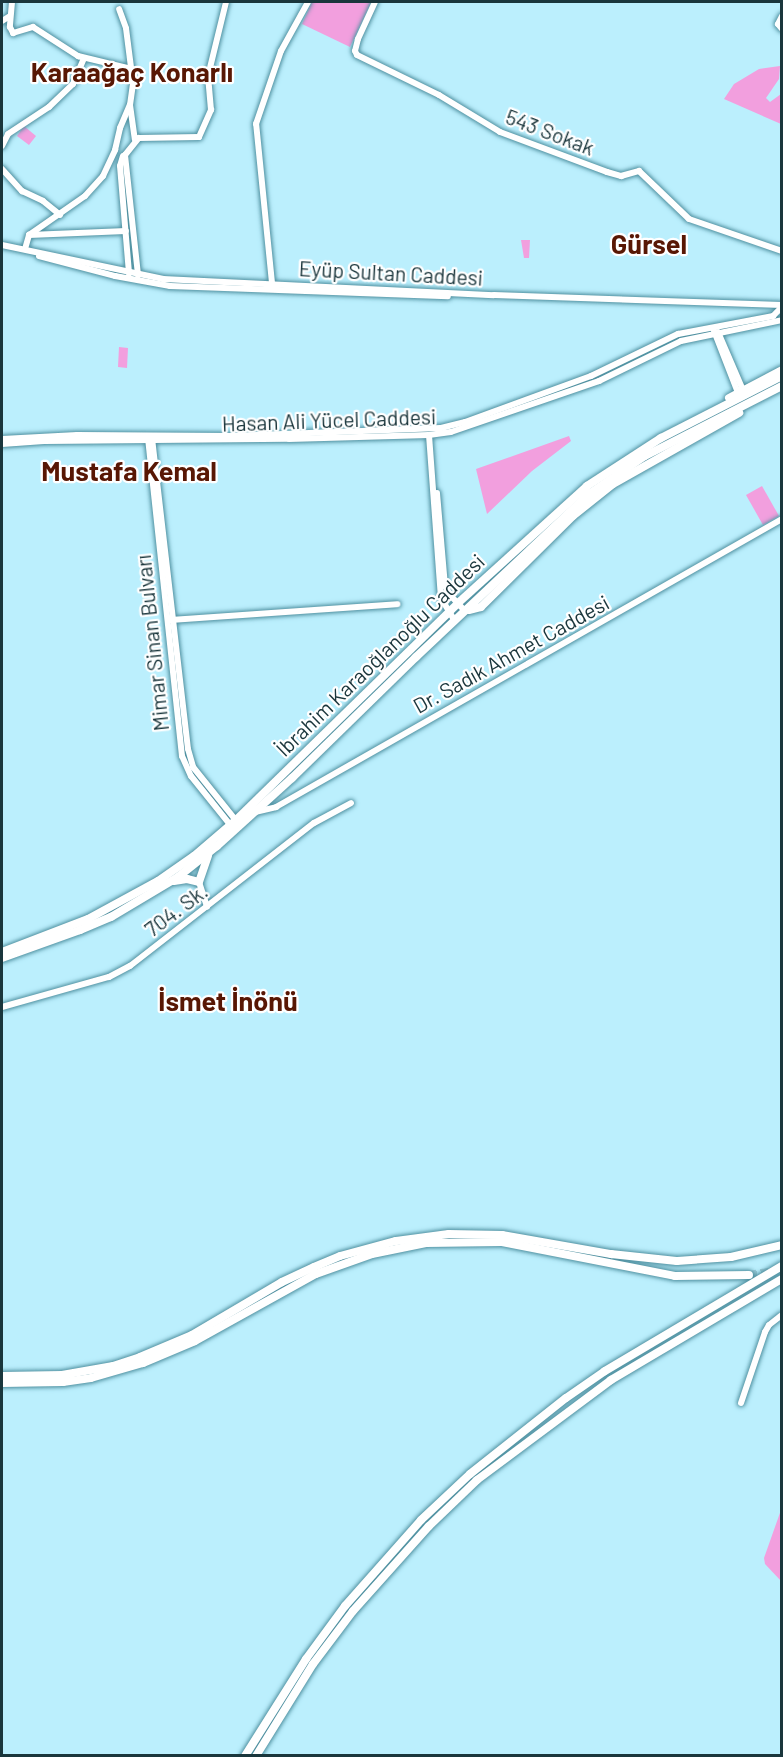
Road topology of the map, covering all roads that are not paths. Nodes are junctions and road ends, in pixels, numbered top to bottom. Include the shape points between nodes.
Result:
1 (12, 2) edge
2 (226, 2) edge
3 (308, 2) edge
4 (375, 2) edge
5 (119, 9) dead end
6 (10, 16) junction
7 (782, 16) edge
8 (2, 21) edge
9 (782, 29) edge
10 (84, 58) junction
11 (132, 69) junction
12 (130, 105) junction
13 (135, 140) junction
14 (2, 146) edge
15 (115, 150) junction
16 (124, 156) junction
17 (2, 169) edge
18 (60, 215) junction
19 (126, 231) junction
20 (29, 235) junction
21 (2, 245) edge
22 (10, 248) junction
23 (25, 249) junction
24 (782, 251) edge
25 (129, 274) junction
26 (138, 275) junction
27 (272, 283) junction
28 (462, 293) junction
29 (781, 312) edge
30 (715, 331) junction
31 (782, 370) edge
32 (782, 376) edge
33 (782, 386) edge
34 (782, 390) edge
35 (741, 391) junction
36 (680, 429) junction
37 (431, 435) junction
38 (150, 439) junction
39 (2, 442) edge
40 (782, 519) edge
41 (458, 603) junction
42 (397, 604) dead end
43 (465, 611) junction
44 (448, 613) junction
45 (170, 620) junction
46 (455, 621) junction
47 (351, 803) dead end
48 (254, 812) junction
49 (235, 825) junction
50 (211, 851) junction
51 (171, 881) junction
52 (199, 882) junction
53 (207, 907) junction
54 (2, 952) edge
55 (2, 958) edge
56 (2, 1007) edge
57 (782, 1245) edge
58 (782, 1266) edge
59 (749, 1275) tunnel mouth
60 (782, 1279) edge
61 (782, 1315) edge
62 (2, 1376) edge
63 (2, 1383) edge
64 (741, 1403) dead end
65 (245, 1755) edge
66 (256, 1755) edge

1 - 6 street
2 - 13 street via 208,76 211,113 199,137
3 - 27 street via 281,51 256,124
4 - 24 street, 543 Sokak via 358,39 357,55 439,95 500,132 621,176 639,171 689,219
5 - 11 street
6 - 8 street
6 - 10 street via 13,33 33,27
7 - 9 street via 778,24
10 - 11 street
10 - 14 street via 75,82 49,107 10,132
11 - 12 street
12 - 13 street
12 - 15 street
13 - 16 street
15 - 16 street
15 - 18 street via 103,176 83,199
16 - 19 street via 120,166
16 - 26 street
17 - 18 street via 22,191
18 - 20 street
19 - 20 street
19 - 25 street
20 - 23 street
21 - 22 street, Eyüp Sultan Caddesi
22 - 23 street, Eyüp Sultan Caddesi
22 - 28 street via 170,286 446,296
23 - 25 street, Eyüp Sultan Caddesi
25 - 26 street, Eyüp Sultan Caddesi
26 - 27 street, Eyüp Sultan Caddesi
27 - 28 street, Eyüp Sultan Caddesi
28 - 29 street, Eyüp Sultan Caddesi via 762,304
29 - 30 street, Hasan Ali Yücel Caddesi
30 - 35 street
30 - 37 street, Hasan Ali Yücel Caddesi via 681,340 600,381 459,430
30 - 38 street via 678,334 591,376 441,428
31 - 35 highway
32 - 36 highway, İbrahim Karaoğlanoğlu Caddesi
33 - 43 highway, İbrahim Karaoğlanoğlu Caddesi via 645,456 609,479 562,518
34 - 43 highway via 614,484 573,516 481,607
35 - 36 highway
36 - 41 highway, İbrahim Karaoğlanoğlu Caddesi via 587,486
37 - 38 street, Hasan Ali Yücel Caddesi
37 - 41 street via 445,586
37 - 44 street via 440,591
38 - 39 street, Hasan Ali Yücel Caddesi
38 - 45 street, Mimar Sinan Bulvarı
40 - 48 street, Dr. Sadık Ahmet Caddesi via 276,807
41 - 43 street
41 - 44 highway, İbrahim Karaoğlanoğlu Caddesi
42 - 45 street
43 - 46 highway, İbrahim Karaoğlanoğlu Caddesi
44 - 46 street
44 - 49 highway, İbrahim Karaoğlanoğlu Caddesi
45 - 49 street, Mimar Sinan Bulvarı via 190,759
46 - 48 highway, İbrahim Karaoğlanoğlu Caddesi
47 - 53 street, 704. Sk. via 314,823
48 - 49 highway, İbrahim Karaoğlanoğlu Caddesi
49 - 50 highway, İbrahim Karaoğlanoğlu Caddesi
49 - 54 highway, İbrahim Karaoğlanoğlu Caddesi via 124,901
50 - 51 highway, İbrahim Karaoğlanoğlu Caddesi
50 - 52 highway
51 - 52 highway
51 - 55 highway, İbrahim Karaoğlanoğlu Caddesi via 80,930
52 - 53 street
53 - 56 street, 704. Sk. via 130,966 109,977
57 - 62 highway via 731,1257 676,1261 502,1235 449,1234 396,1241 314,1267 192,1335 140,1357 62,1375
58 - 65 highway via 605,1371 470,1474 406,1536 345,1606
59 - 63 highway via 675,1275 502,1242 426,1243 372,1254 316,1274 195,1341 143,1364 63,1382
60 - 66 highway via 611,1380 477,1480 429,1526 353,1611 313,1664
61 - 64 street via 765,1332

